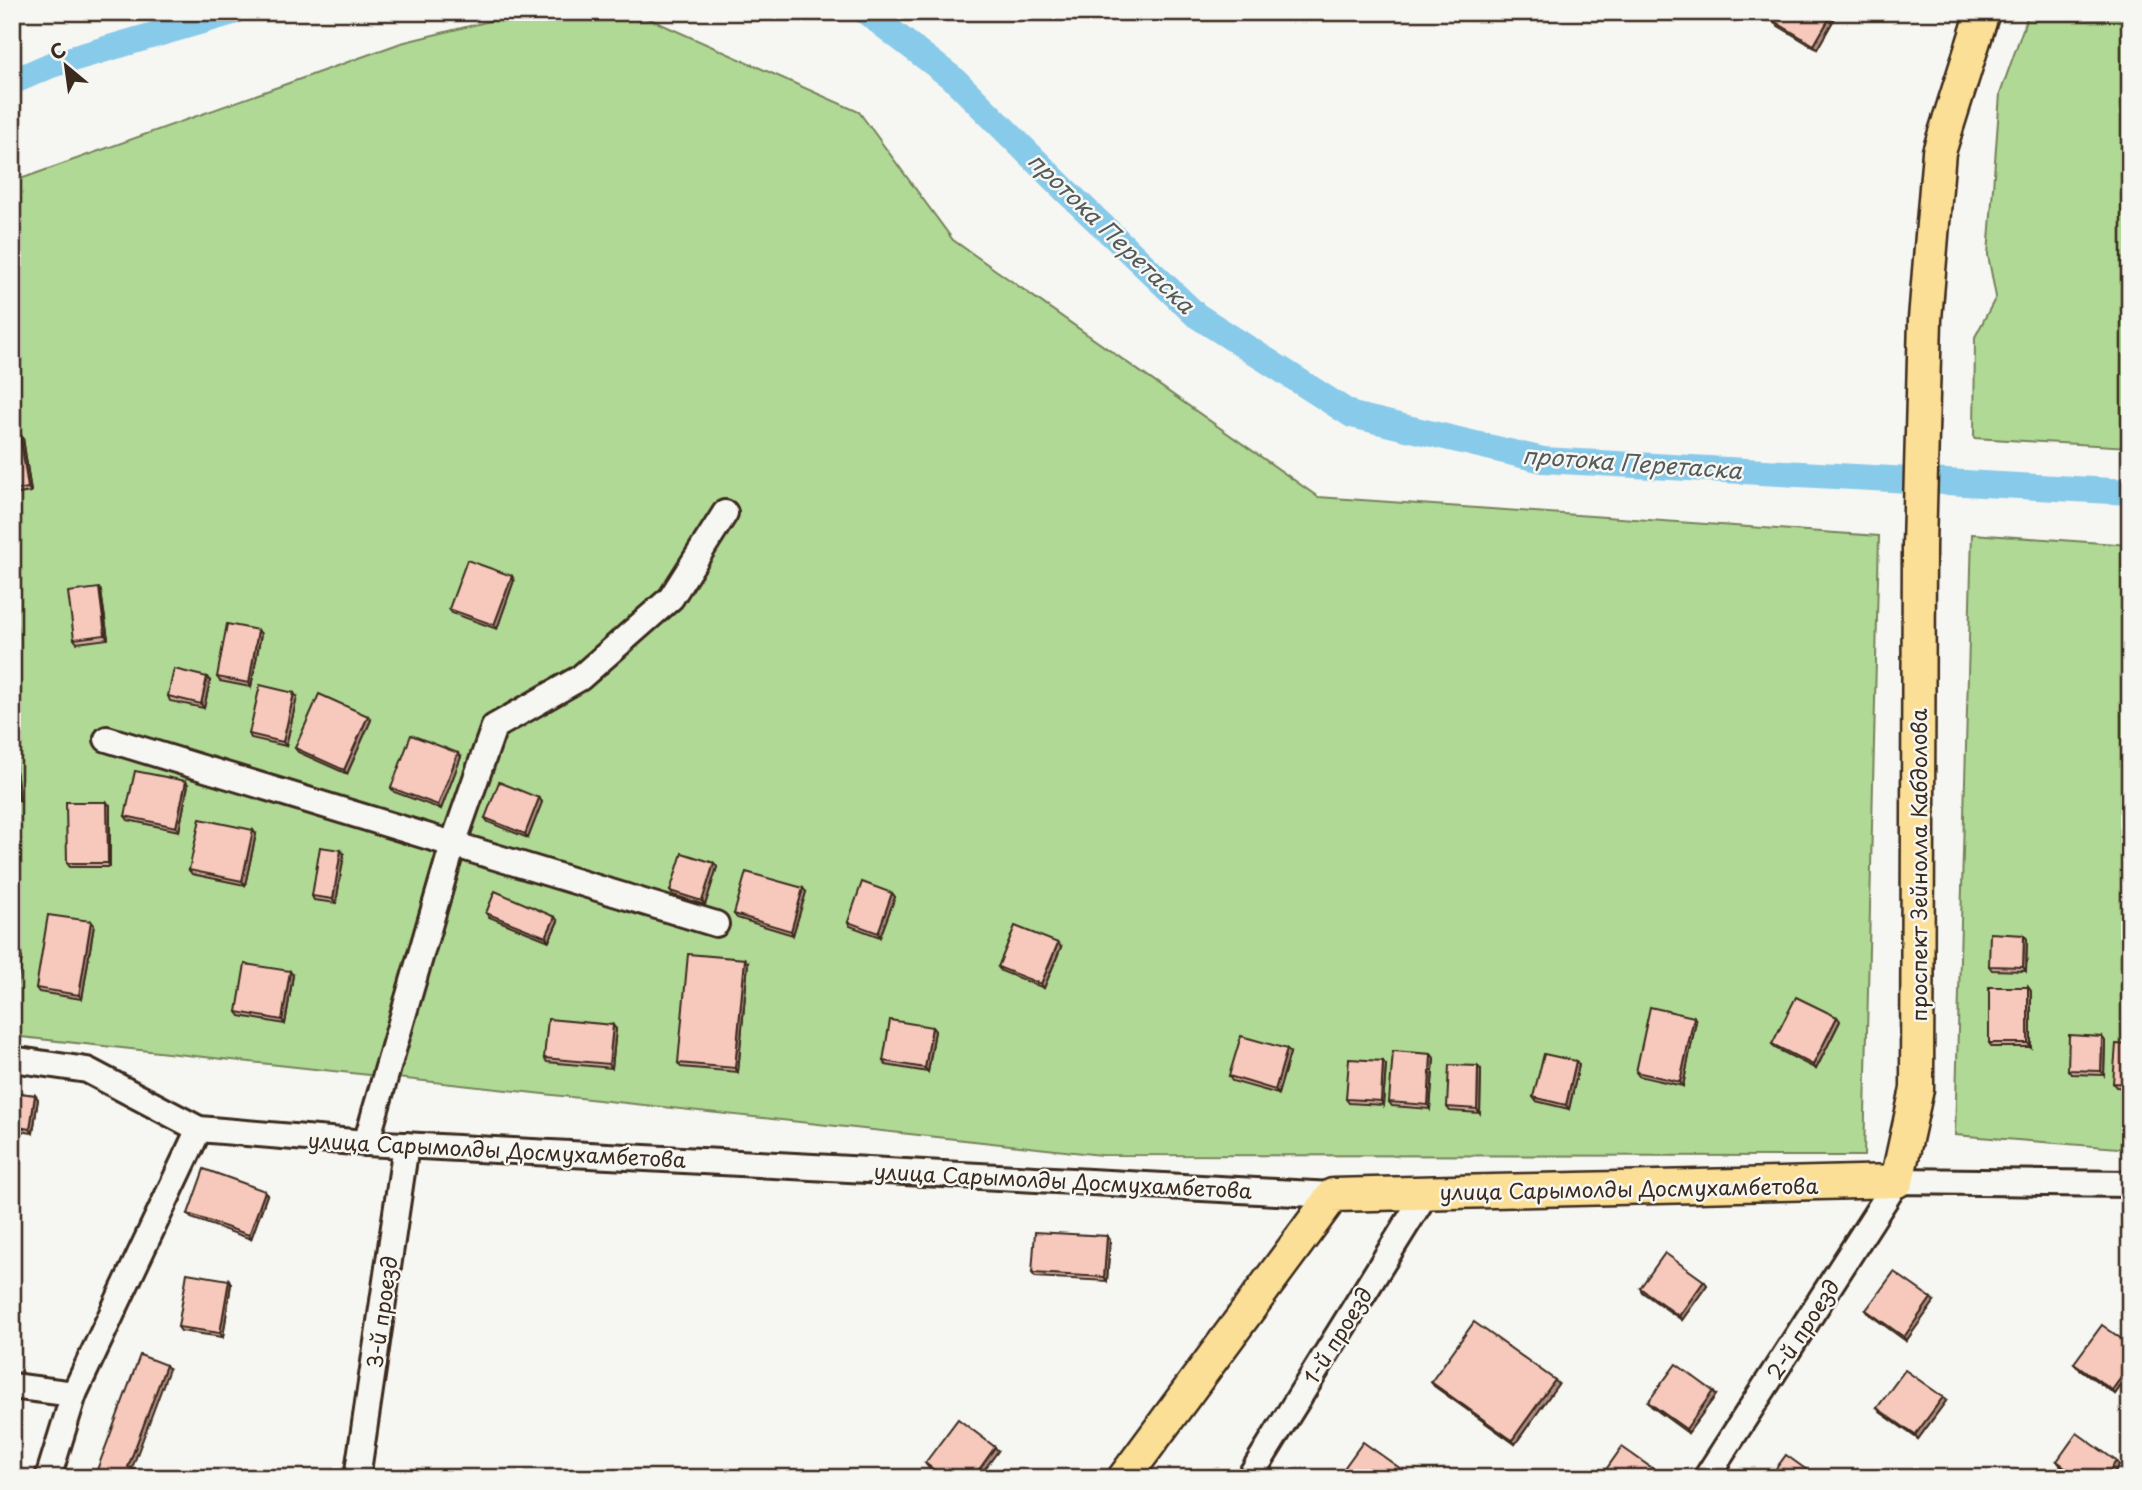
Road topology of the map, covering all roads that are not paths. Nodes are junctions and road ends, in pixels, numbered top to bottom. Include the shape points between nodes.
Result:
1 (1983, 12) edge
2 (726, 513) dead end
3 (107, 739) dead end
4 (453, 844) junction
5 (716, 923) dead end
6 (12, 1059) edge
7 (199, 1129) junction
8 (366, 1143) junction
9 (406, 1146) junction
10 (1897, 1181) junction
11 (2130, 1184) edge
12 (1426, 1193) junction
13 (1333, 1195) junction
14 (12, 1386) edge
15 (74, 1394) junction
16 (48, 1478) edge
17 (357, 1478) edge
18 (1124, 1478) edge
19 (1249, 1478) edge
20 (1706, 1478) edge

1 - 10 main road, проспект Зейнолла Кабдолова via 1939,152 1925,319 1919,546 1917,1089
2 - 4 street via 671,598 580,678 494,727
3 - 4 street
4 - 5 street
4 - 8 street
6 - 7 street, улица Сарымолды Досмухамбетова via 87,1070
7 - 8 street, улица Сарымолды Досмухамбетова
7 - 15 street
8 - 9 street, улица Сарымолды Досмухамбетова
9 - 13 street, улица Сарымолды Досмухамбетова
9 - 17 street, 3-й проезд
10 - 11 street, улица Сарымолды Досмухамбетова
10 - 12 main road, улица Сарымолды Досмухамбетова
10 - 20 street, 2-й проезд
12 - 13 main road, улица Сарымолды Досмухамбетова
12 - 19 street, 1-й проезд
13 - 18 main road
14 - 15 street
15 - 16 street

